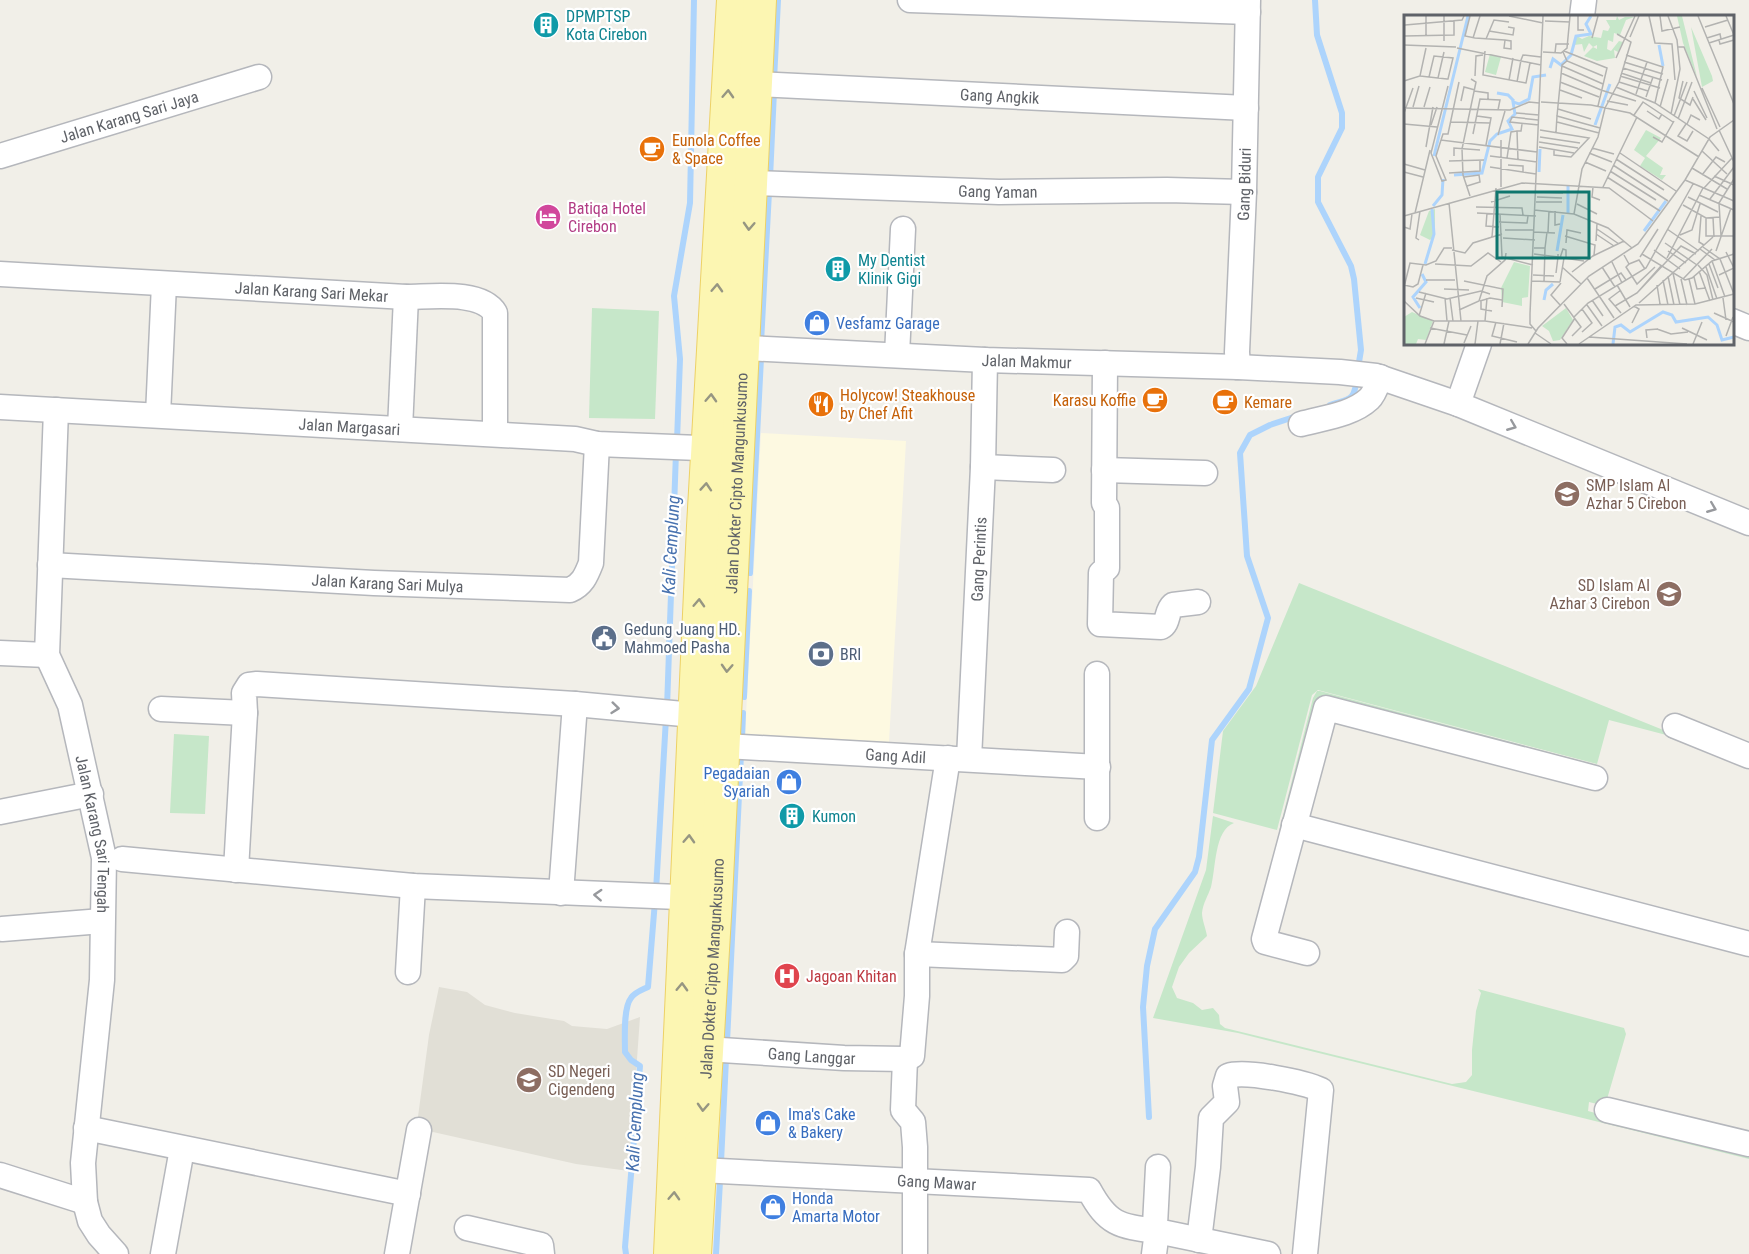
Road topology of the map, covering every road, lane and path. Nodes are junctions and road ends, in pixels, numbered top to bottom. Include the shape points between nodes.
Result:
1 (733, 0) edge
2 (760, 0) edge
3 (910, 0) edge
4 (1584, 0) edge
5 (1248, 6) edge
6 (1582, 15) edge
7 (259, 77) dead end
8 (756, 84) junction
9 (1246, 108) junction
10 (0, 156) edge
11 (752, 183) junction
12 (1244, 192) junction
13 (903, 229) dead end
14 (0, 274) edge
15 (164, 284) junction
16 (406, 297) junction
17 (1734, 322) edge
18 (1749, 328) edge
19 (1479, 345) edge
20 (729, 348) junction
21 (897, 355) junction
22 (985, 360) junction
23 (1105, 363) junction
24 (1238, 367) junction
25 (1378, 377) junction
26 (1458, 404) junction
27 (0, 407) edge
28 (56, 410) junction
29 (158, 415) junction
30 (1300, 424) dead end
31 (400, 429) junction
32 (495, 434) junction
33 (597, 444) junction
34 (715, 449) junction
35 (983, 467) junction
36 (1053, 470) dead end
37 (1104, 470) junction
38 (1205, 473) dead end
39 (1749, 523) edge
40 (50, 565) junction
41 (1198, 602) dead end
42 (0, 653) edge
43 (47, 655) junction
44 (1097, 674) dead end
45 (575, 704) junction
46 (161, 709) dead end
47 (245, 713) junction
48 (689, 726) junction
49 (1675, 726) dead end
50 (1749, 756) edge
51 (959, 759) junction
52 (1098, 767) junction
53 (1595, 778) dead end
54 (91, 794) junction
55 (0, 812) edge
56 (1097, 818) dead end
57 (1294, 825) junction
58 (122, 859) dead end
59 (236, 870) junction
60 (413, 886) junction
61 (561, 892) junction
62 (693, 898) junction
63 (102, 921) junction
64 (2, 928) dead end
65 (1067, 932) dead end
66 (1749, 944) edge
67 (1307, 953) dead end
68 (917, 954) junction
69 (408, 972) dead end
70 (706, 1049) junction
71 (909, 1056) junction
72 (1607, 1110) dead end
73 (86, 1128) junction
74 (419, 1130) dead end
75 (1749, 1144) edge
76 (182, 1149) junction
77 (1158, 1167) dead end
78 (700, 1170) junction
79 (0, 1175) edge
80 (915, 1181) junction
81 (408, 1194) junction
82 (85, 1202) junction
83 (467, 1228) dead end
84 (1199, 1240) junction
85 (1156, 1243) edge
86 (116, 1254) edge
87 (163, 1254) edge
88 (397, 1254) edge
89 (542, 1254) edge
90 (670, 1254) edge
91 (695, 1254) edge
92 (915, 1254) edge
93 (1268, 1254) edge
94 (1305, 1254) edge

20 -> 1 main road, Jalan Dokter Cipto Mangunkusumo
2 - 8 main road, Jalan Dokter Cipto Mangunkusumo
3 - 5 street
4 - 6 street
5 - 9 street, Gang Biduri
7 - 10 street, Jalan Karang Sari Jaya
8 - 9 street, Gang Angkik
8 - 11 main road, Jalan Dokter Cipto Mangunkusumo
9 - 12 street, Gang Biduri
11 - 12 street, Gang Yaman via 999,192
11 -> 20 main road, Jalan Dokter Cipto Mangunkusumo
12 - 24 street, Gang Biduri
13 - 21 street
14 - 15 street, Jalan Karang Sari Mekar
15 - 16 street, Jalan Karang Sari Mekar
15 - 29 street
16 - 31 street
16 - 32 street, Jalan Karang Sari Mekar via 473,298 492,307
17 - 18 street
19 - 26 street
20 - 21 street, Jalan Makmur
20 - 34 main road, Jalan Dokter Cipto Mangunkusumo
21 - 22 street, Jalan Makmur
22 - 23 street, Jalan Makmur
22 - 35 street, Gang Perintis
23 - 24 street, Jalan Makmur
23 - 37 street
24 - 25 street, Jalan Makmur
25 - 26 street, Jalan Makmur
25 - 30 street via 1369,400 1354,409
26 -> 39 street, Jalan Makmur
27 - 28 street, Jalan Margasari
28 - 29 street, Jalan Margasari
28 - 40 street, Jalan Karang Sari Tengah
29 - 31 street, Jalan Margasari
31 - 32 street, Jalan Margasari
32 - 33 street, Jalan Margasari
33 - 34 street, Jalan Margasari
33 - 40 street, Jalan Karang Sari Mulya via 591,563 586,576 570,590
34 -> 48 main road, Jalan Dokter Cipto Mangunkusumo
48 -> 34 main road, Jalan Dokter Cipto Mangunkusumo via 703,526
35 - 36 street
35 - 51 street, Gang Perintis
37 - 38 street
37 - 41 street via 1107,568 1101,573 1100,624 1161,627 1173,605
40 - 43 street, Jalan Karang Sari Tengah
42 - 43 street
43 - 54 street, Jalan Karang Sari Tengah via 70,705
44 - 52 street
45 - 47 street, Gang Adil via 257,684 249,685 244,693
45 -> 48 street, Gang Adil
45 - 61 street
46 - 47 street
47 - 59 street
48 - 51 street, Gang Adil
48 - 62 main road, Jalan Dokter Cipto Mangunkusumo
49 - 50 street
51 - 52 street, Gang Adil
51 - 68 street, Gang Perintis
52 - 56 street
53 - 57 street via 1326,708
54 - 55 street
54 - 63 street, Jalan Karang Sari Tengah via 104,858
57 - 66 street
57 - 67 street via 1263,941
58 - 59 street
59 - 60 street
60 - 61 street
60 - 69 street
62 -> 61 street
62 - 70 main road, Jalan Dokter Cipto Mangunkusumo
90 -> 62 main road, Jalan Dokter Cipto Mangunkusumo
63 - 64 street
63 - 73 street, Jalan Karang Sari Tengah via 102,980
65 - 68 street via 1066,956 1062,960
68 - 71 street, Gang Perintis via 917,996
70 - 71 street, Gang Langgar via 844,1058
70 -> 78 main road, Jalan Dokter Cipto Mangunkusumo
71 - 80 street, Gang Perintis via 903,1110 913,1122
72 - 75 street
73 - 76 street
73 - 82 street, Jalan Karang Sari Tengah
74 - 81 street
76 - 81 street
76 - 87 street
77 - 85 street
78 - 80 street, Gang Mawar
78 - 91 main road, Jalan Dokter Cipto Mangunkusumo
79 - 82 street
80 - 85 street, Gang Mawar via 1089,1190 1099,1208 1118,1224
80 - 92 street, Gang Perintis
81 - 88 street
82 - 86 street, Jalan Karang Sari Tengah via 90,1221
83 - 89 street via 541,1245
84 - 85 street, Gang Mawar
84 - 93 street, Gang Mawar
84 - 94 street via 1211,1118 1227,1102 1228,1076 1251,1074 1321,1090

